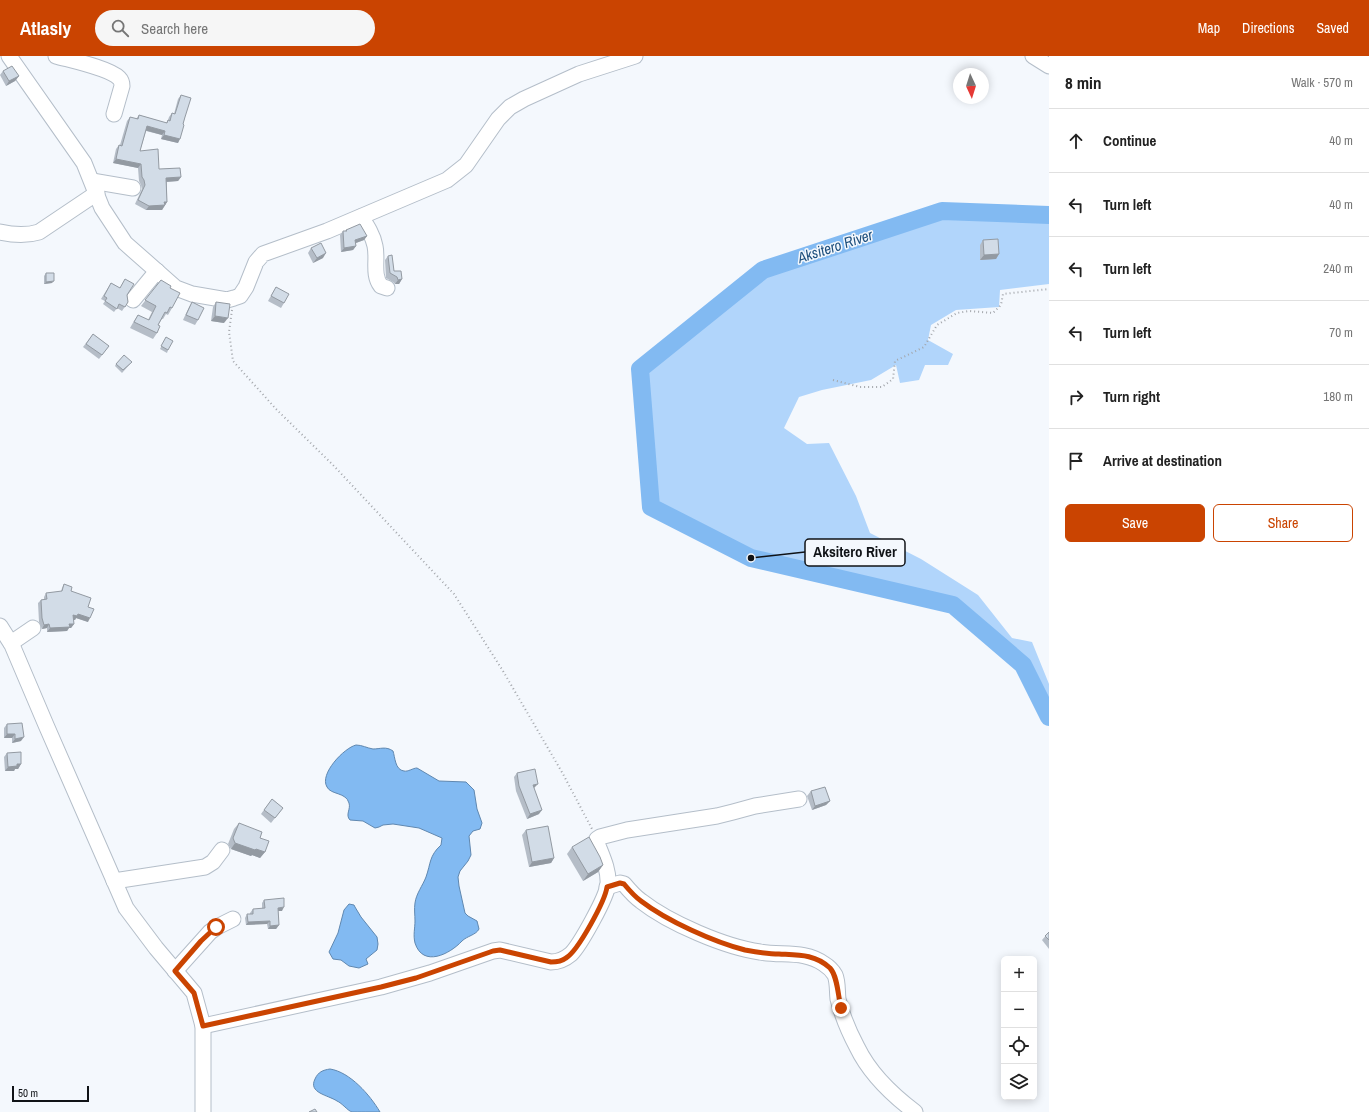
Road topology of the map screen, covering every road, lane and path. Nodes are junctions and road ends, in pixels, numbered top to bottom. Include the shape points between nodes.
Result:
1 (9, 56) edge
2 (56, 56) edge
3 (635, 56) edge
4 (1033, 56) edge
5 (1049, 66) edge
6 (114, 114) dead end
7 (94, 187) junction
8 (133, 188) dead end
9 (361, 217) junction
10 (0, 232) edge
11 (157, 271) junction
12 (387, 288) dead end
13 (1049, 290) edge
14 (234, 298) junction
15 (133, 300) dead end
16 (833, 380) dead end
17 (0, 626) edge
18 (33, 628) dead end
19 (11, 643) junction
20 (799, 799) dead end
21 (597, 839) junction
22 (222, 850) dead end
23 (114, 881) junction
24 (607, 887) junction
25 (233, 919) dead end
26 (175, 971) junction
27 (203, 1026) junction
28 (203, 1112) edge
29 (915, 1112) edge

1 - 7 street via 84,163
2 - 6 street via 101,69 118,77 122,86
3 - 9 street via 579,74 510,107 459,172 431,188
4 - 5 street
7 - 8 street
7 - 10 street via 39,232 28,235
7 - 11 street via 102,208 125,242
9 - 12 street via 376,246 377,279 381,286
9 - 14 street via 263,254 256,262 246,287 240,296
11 - 14 street via 176,288 192,294 227,300
11 - 15 street
13 - 16 path via 1003,294 1001,305 993,313 957,313 937,325 924,347 895,361 893,379 882,387 860,387
14 - 21 path via 229,332 233,361 454,594 503,671 563,774
17 - 19 street
18 - 19 street
19 - 23 street
20 - 21 street via 627,830
21 - 24 street via 608,876
22 - 23 street via 213,862 205,867
23 - 26 street via 126,908
24 - 27 street via 599,908 574,950 557,962 500,950 493,951 388,985
24 - 29 street via 624,884 640,900 670,919 734,946 761,952 806,955 823,963 834,974 843,1016 866,1063 884,1086
25 - 26 street via 210,932
26 - 27 street via 194,993
27 - 28 street

